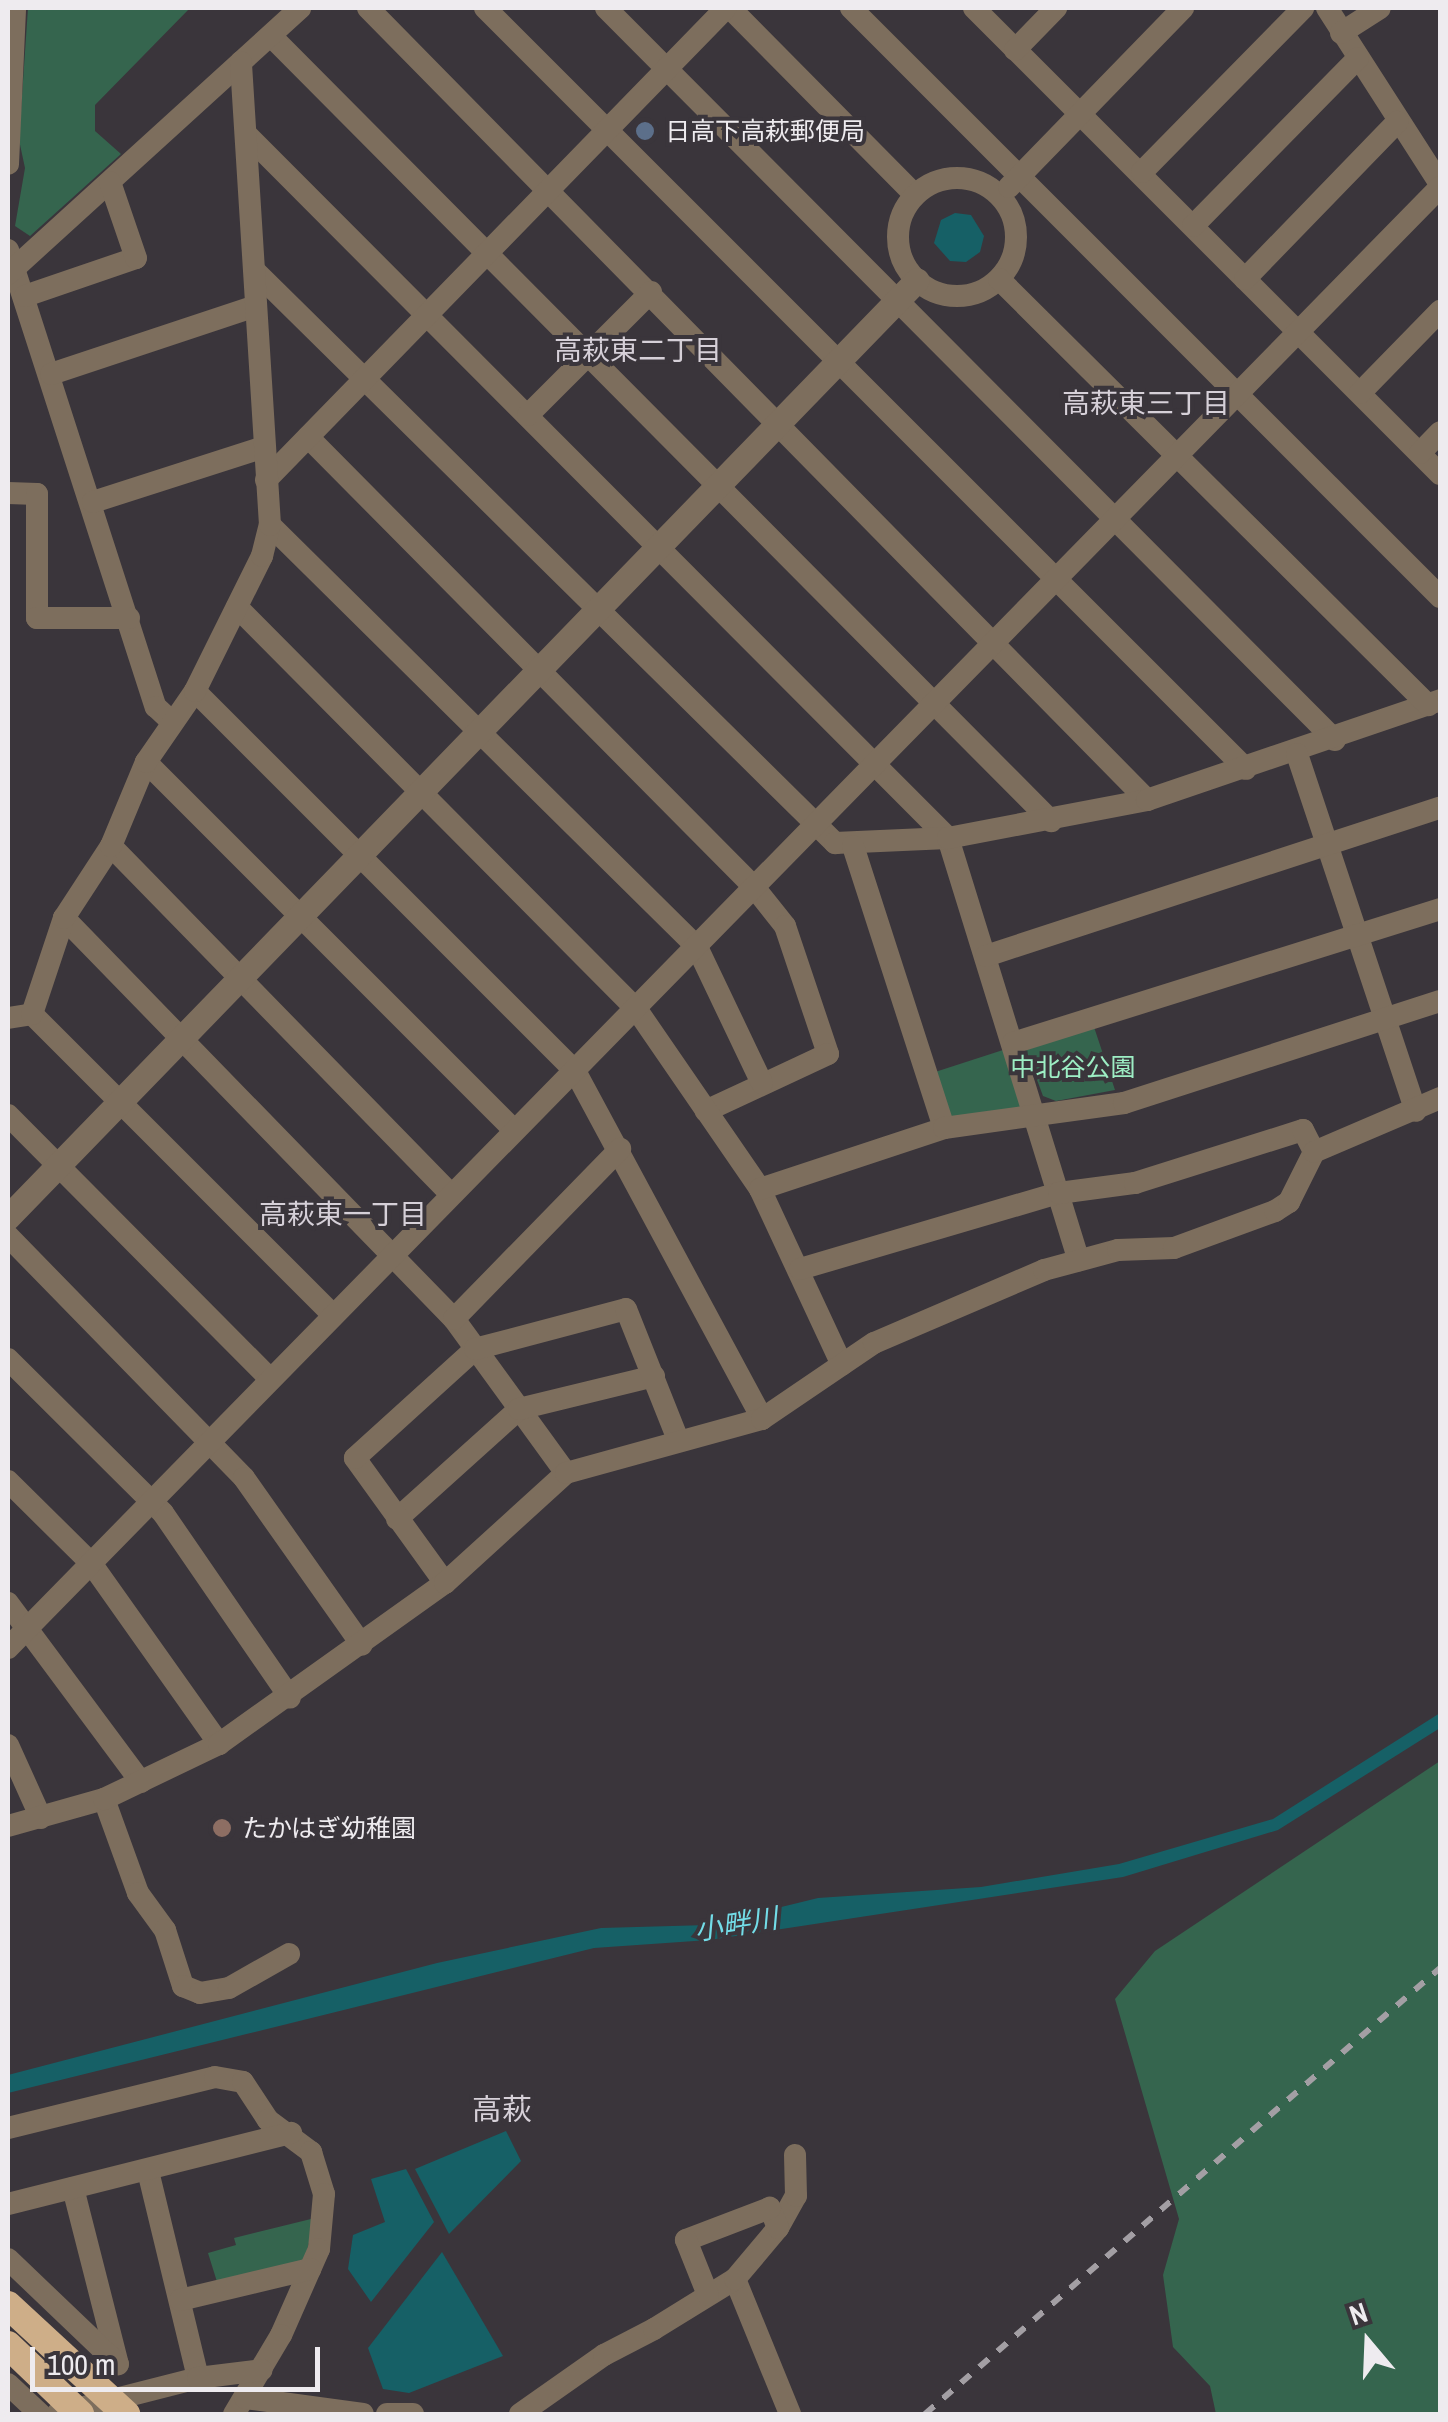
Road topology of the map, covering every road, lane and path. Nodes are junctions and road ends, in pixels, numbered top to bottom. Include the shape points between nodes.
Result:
1 (16, 8) edge
2 (300, 8) edge
3 (368, 8) edge
4 (485, 8) edge
5 (606, 8) edge
6 (728, 8) edge
7 (851, 8) edge
8 (974, 8) edge
9 (1056, 8) edge
10 (1183, 8) edge
11 (1303, 8) edge
12 (1326, 8) edge
13 (1380, 8) edge
14 (1341, 33) junction
15 (271, 36) junction
16 (1015, 50) junction
17 (1358, 58) junction
18 (241, 62) junction
19 (667, 69) junction
20 (1080, 113) junction
21 (1397, 122) junction
22 (608, 130) junction
23 (247, 134) junction
24 (8, 164) edge
25 (1142, 172) junction
26 (1019, 175) junction
27 (110, 182) junction
28 (1440, 185) edge
29 (549, 190) junction
30 (915, 195) junction
31 (1000, 197) junction
32 (1193, 226) junction
33 (488, 253) junction
34 (10, 264) edge
35 (255, 271) junction
36 (999, 279) junction
37 (1245, 279) junction
38 (917, 280) junction
39 (651, 292) junction
40 (25, 296) junction
41 (897, 300) junction
42 (256, 306) junction
43 (1440, 312) edge
44 (428, 314) junction
45 (1300, 333) junction
46 (589, 354) junction
47 (838, 361) junction
48 (51, 374) junction
49 (367, 375) junction
50 (1238, 394) junction
51 (1360, 394) junction
52 (528, 416) junction
53 (780, 420) junction
54 (1440, 432) edge
55 (308, 438) junction
56 (264, 447) junction
57 (1420, 453) junction
58 (1176, 457) junction
59 (1440, 474) edge
60 (266, 480) junction
61 (719, 483) junction
62 (8, 493) edge
63 (93, 502) junction
64 (1113, 522) junction
65 (270, 526) junction
66 (658, 546) junction
67 (1055, 584) junction
68 (1440, 597) edge
69 (236, 607) junction
70 (596, 609) junction
71 (129, 618) junction
72 (998, 644) junction
73 (538, 669) junction
74 (195, 691) junction
75 (1434, 702) edge
76 (937, 705) junction
77 (172, 722) junction
78 (478, 734) junction
79 (1335, 740) junction
80 (1296, 754) junction
81 (146, 762) junction
82 (874, 768) junction
83 (1246, 769) junction
84 (420, 794) junction
85 (1147, 800) junction
86 (1440, 808) edge
87 (1051, 821) junction
88 (815, 829) junction
89 (948, 838) junction
90 (1331, 843) junction
91 (111, 846) junction
92 (853, 846) junction
93 (356, 857) junction
94 (754, 887) junction
95 (1440, 909) edge
96 (64, 918) junction
97 (298, 919) junction
98 (1361, 936) junction
99 (697, 948) junction
100 (986, 956) junction
101 (239, 979) junction
102 (1440, 1001) edge
103 (637, 1010) junction
104 (32, 1014) junction
105 (8, 1018) edge
106 (1386, 1018) junction
107 (179, 1040) junction
108 (1013, 1044) junction
109 (575, 1070) junction
110 (762, 1083) junction
111 (1440, 1098) edge
112 (118, 1103) junction
113 (706, 1111) junction
114 (1416, 1111) junction
115 (8, 1115) edge
116 (1035, 1116) junction
117 (944, 1128) junction
118 (514, 1130) junction
119 (620, 1149) junction
120 (1314, 1152) junction
121 (58, 1164) junction
122 (760, 1189) junction
123 (450, 1193) junction
124 (1059, 1193) junction
125 (8, 1217) edge
126 (8, 1236) edge
127 (392, 1253) junction
128 (1079, 1260) junction
129 (800, 1270) junction
130 (333, 1315) junction
131 (454, 1319) junction
132 (474, 1349) junction
133 (8, 1360) edge
134 (842, 1366) junction
135 (654, 1376) junction
136 (269, 1378) junction
137 (518, 1409) junction
138 (762, 1418) junction
139 (678, 1440) junction
140 (211, 1442) junction
141 (566, 1473) junction
142 (8, 1482) edge
143 (152, 1501) junction
144 (397, 1519) junction
145 (91, 1563) junction
146 (445, 1583) junction
147 (8, 1604) edge
148 (29, 1626) junction
149 (362, 1645) junction
150 (8, 1648) edge
151 (290, 1698) junction
152 (219, 1744) junction
153 (8, 1745) edge
154 (141, 1782) junction
155 (104, 1799) junction
156 (42, 1818) junction
157 (8, 1826) edge
158 (289, 1954) dead end
159 (8, 2128) edge
160 (291, 2134) junction
161 (795, 2154) dead end
162 (148, 2170) junction
163 (73, 2188) junction
164 (8, 2204) edge
165 (778, 2228) junction
166 (8, 2259) edge
167 (310, 2269) junction
168 (735, 2279) junction
169 (708, 2296) junction
170 (180, 2300) junction
171 (8, 2304) edge
172 (8, 2346) edge
173 (262, 2370) junction
174 (198, 2378) junction
175 (8, 2384) edge
176 (240, 2406) edge
177 (120, 2409) edge
178 (71, 2413) edge
179 (40, 2414) edge
180 (363, 2414) edge
181 (387, 2414) edge
182 (413, 2414) edge
183 (520, 2414) edge
184 (790, 2414) edge

1 - 24 street
2 - 15 street
3 - 29 street
4 - 22 street
5 - 19 street
6 - 19 street
6 - 30 street
7 - 26 street
8 - 16 street
9 - 16 street
10 - 20 street
11 - 25 street
12 - 14 street
13 - 14 street
14 - 17 street
15 - 18 street
15 - 33 street
16 - 20 street
17 - 21 street
17 - 32 street
18 - 23 street
18 - 27 street
19 - 22 street
19 - 41 street
20 - 25 street
20 - 26 street
21 - 28 street
21 - 37 street
22 - 29 street
22 - 47 street
23 - 35 street
23 - 44 street
25 - 32 street
26 - 31 street
26 - 50 street
27 - 34 street
27 - 40 street via 136,258
28 - 45 street
29 - 33 street
29 - 39 street
30 - 31 street via 930,184 966,178
30 - 38 street via 899,228 899,248
31 - 36 street via 1010,209 1016,246
32 - 37 street
33 - 44 street
33 - 46 street
34 - 40 street
35 - 42 street
35 - 49 street
36 - 38 street via 949,295
36 - 58 street
37 - 45 street
38 - 41 street
39 - 46 street
39 - 53 street
40 - 48 street
41 - 47 street
41 - 64 street
42 - 48 street
42 - 56 street
43 - 51 street
44 - 49 street
44 - 52 street
45 - 50 street
45 - 51 street
46 - 52 street
46 - 61 street
47 - 53 street
47 - 67 street
48 - 63 street
49 - 55 street
49 - 70 street
50 - 58 street
50 - 68 street
51 - 57 street
52 - 66 street
53 - 61 street
53 - 72 street
54 - 57 street
55 - 60 street
55 - 73 street
56 - 60 street
56 - 63 street
57 - 59 street
58 - 64 street
58 - 75 street
60 - 65 street
61 - 66 street
61 - 76 street
62 - 71 street via 37,494 37,618
63 - 71 street
64 - 67 street
64 - 79 street
65 - 69 street
65 - 78 street
66 - 70 street
66 - 82 street
67 - 72 street
67 - 83 street
69 - 74 street
69 - 84 street
70 - 73 street
70 - 88 street
71 - 77 street via 156,707
72 - 76 street
72 - 85 street
73 - 78 street
73 - 94 street
74 - 77 street
74 - 93 street
75 - 79 street
76 - 82 street
76 - 87 street
77 - 81 street
78 - 84 street
78 - 99 street
79 - 80 street
80 - 83 street
80 - 90 street
81 - 91 street
81 - 97 street
82 - 88 street
82 - 89 street
83 - 85 street
84 - 93 street
84 - 103 street
85 - 87 street
86 - 90 street
87 - 89 street
88 - 92 street
88 - 94 street
89 - 92 street
89 - 100 street
90 - 98 street
90 - 100 street
91 - 96 street
91 - 101 street
92 - 117 street
93 - 97 street
93 - 109 street
94 - 99 street
94 - 110 street via 785,926 828,1054
95 - 98 street
96 - 104 street
96 - 107 street
97 - 101 street
97 - 118 street
98 - 106 street
98 - 108 street
99 - 103 street
99 - 110 street
100 - 108 street
101 - 107 street
101 - 123 street
102 - 106 street
103 - 109 street
103 - 113 street
104 - 105 street
104 - 112 street
106 - 114 street
106 - 116 street via 1124,1103
107 - 112 street
107 - 127 street
108 - 116 street
109 - 118 street
109 - 119 street
110 - 113 street
111 - 114 street
112 - 121 street
112 - 130 street
113 - 122 street
114 - 120 street
115 - 121 street
116 - 117 street
116 - 124 street
117 - 122 street
118 - 123 street
119 - 131 street
119 - 138 street
120 - 124 street via 1303,1130 1135,1183
120 - 128 street via 1290,1202 1275,1211 1174,1248 1118,1250
121 - 125 street
121 - 136 street
122 - 129 street
123 - 127 street
124 - 128 street
124 - 129 street
126 - 140 street
127 - 130 street
127 - 131 street
128 - 134 street via 874,1343
129 - 134 street
130 - 136 street
131 - 132 street
132 - 135 street via 626,1309
132 - 137 street
132 - 144 street via 355,1458
133 - 143 street
134 - 138 street
135 - 137 street
135 - 139 street
136 - 140 street
137 - 141 street
137 - 144 street
138 - 139 street
139 - 141 street
140 - 143 street
140 - 149 street
141 - 146 street
142 - 145 street
143 - 145 street
143 - 151 street
144 - 146 street
145 - 148 street
145 - 152 street
146 - 149 street
147 - 148 street
148 - 150 street
148 - 154 street
149 - 151 street
151 - 152 street
152 - 154 street
153 - 156 street
154 - 155 street
155 - 156 street
155 - 158 street via 138,1893 165,1930 182,1986 200,1993 229,1988
156 - 157 street
159 - 160 street via 216,2077 244,2082 268,2120
160 - 162 street
160 - 167 street via 322,2170 325,2226
161 - 165 street via 796,2196
162 - 163 street
162 - 170 street
163 - 164 street
163 - 166 street via 118,2364
165 - 168 street
165 - 169 street via 770,2208 686,2240
167 - 170 street
167 - 173 street
168 - 169 street
168 - 184 street
169 - 183 street
170 - 174 street
171 - 177 highway
172 - 178 highway
173 - 174 street
173 - 176 street
174 - 177 street
175 - 179 street
176 - 180 street
177 - 178 street
181 - 182 street

